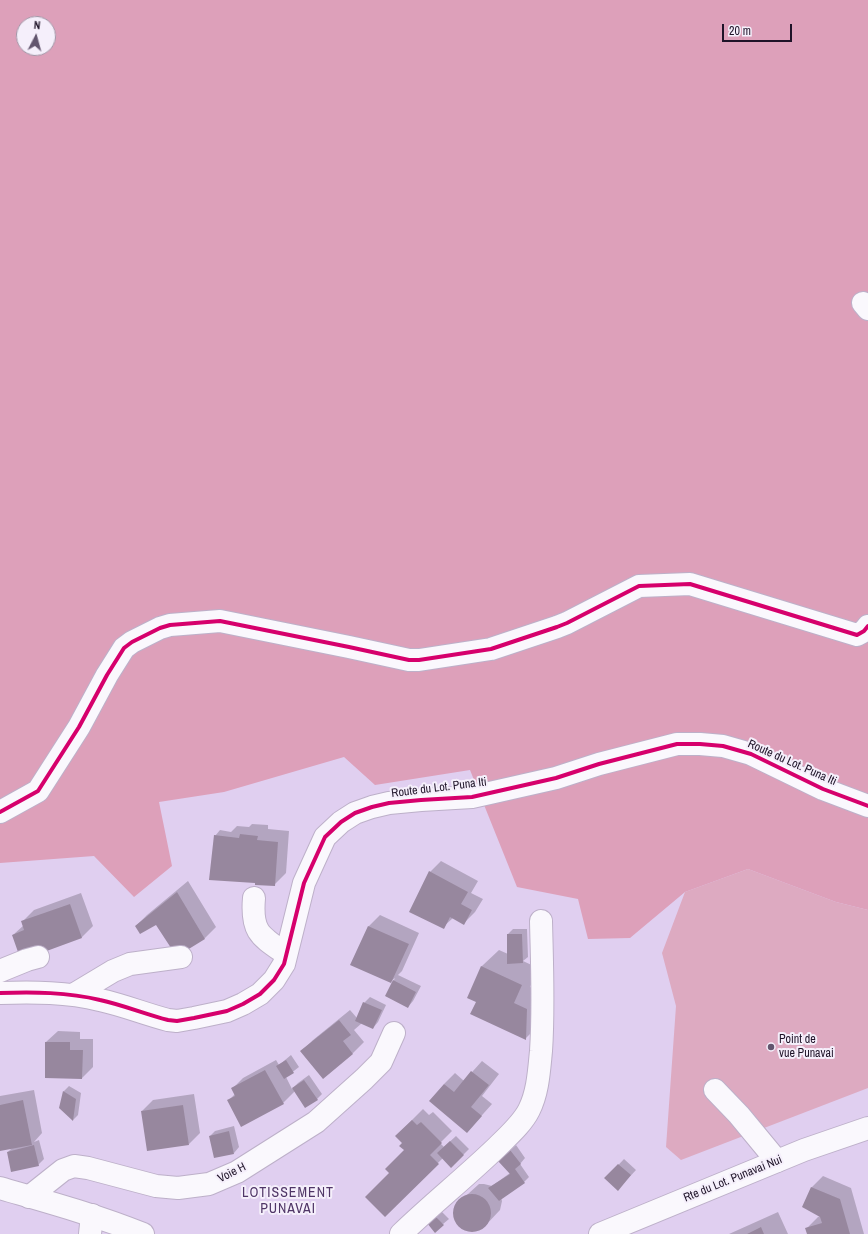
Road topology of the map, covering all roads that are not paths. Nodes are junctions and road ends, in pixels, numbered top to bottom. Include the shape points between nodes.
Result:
1 (868, 626) edge
2 (868, 806) edge
3 (0, 812) edge
4 (254, 898) dead end
5 (541, 921) dead end
6 (286, 954) junction
7 (38, 957) dead end
8 (181, 957) dead end
9 (0, 971) edge
10 (0, 993) edge
11 (73, 995) junction
12 (394, 1033) dead end
13 (715, 1090) dead end
14 (868, 1128) edge
15 (777, 1161) junction
16 (0, 1188) edge
17 (29, 1197) junction
18 (91, 1225) edge
19 (143, 1234) edge
20 (401, 1234) edge
21 (600, 1234) edge

1 - 3 street via 857,635 690,584 640,586 558,627 490,649 419,660 220,620 170,625 124,648 79,727 38,791
2 - 6 street, Route du Lot. Puna Iti via 823,789 751,754 723,746 678,744 556,778 472,797 421,800 372,808 355,813 325,837 304,883
4 - 6 street via 252,913 255,927 265,939
5 - 20 street via 543,1028 535,1097 528,1112 509,1135
6 - 11 street, Route du Lot. Puna Iti via 284,964 274,980 260,994 227,1011 194,1018 168,1020 100,1000
7 - 9 street
8 - 11 street via 130,964
10 - 11 street, Route du Lot. Puna Iti via 45,992
12 - 17 street, Voie H via 381,1062 316,1122 237,1172 209,1184 178,1188 156,1186 74,1166 62,1170
13 - 15 street
14 - 15 street, Rte du Lot. Punavai Nui
15 - 21 street, Rte du Lot. Punavai Nui
16 - 17 street
17 - 18 street
18 - 19 street

